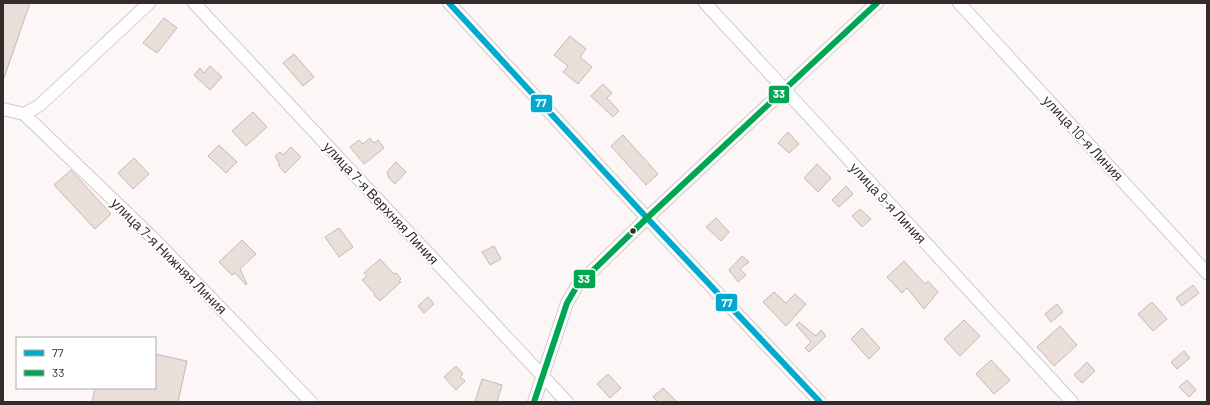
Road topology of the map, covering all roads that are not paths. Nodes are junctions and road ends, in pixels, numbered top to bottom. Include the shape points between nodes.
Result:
1 (149, 3) edge
2 (194, 3) edge
3 (449, 3) edge
4 (705, 3) edge
5 (877, 3) edge
6 (959, 3) edge
7 (785, 90) junction
8 (3, 109) edge
9 (24, 114) junction
10 (647, 218) junction
11 (1207, 273) edge
12 (543, 377) junction
13 (298, 388) junction
14 (296, 402) edge
15 (311, 402) edge
16 (534, 402) edge
17 (567, 402) edge
18 (820, 402) edge
19 (1072, 402) edge

1 - 9 street via 40,105
2 - 12 street, улица 7-я Верхняя Линия
3 - 10 street
4 - 7 street, улица 9-я Линия
5 - 7 street
6 - 11 street, улица 10-я Линия
7 - 10 street
7 - 19 street, улица 9-я Линия
8 - 9 street
9 - 13 street, улица 7-я Нижняя Линия via 153,238
10 - 12 street via 577,286 568,303
10 - 18 street
12 - 16 street
12 - 17 street, улица 7-я Верхняя Линия
13 - 14 street
13 - 15 street, улица 7-я Нижняя Линия

